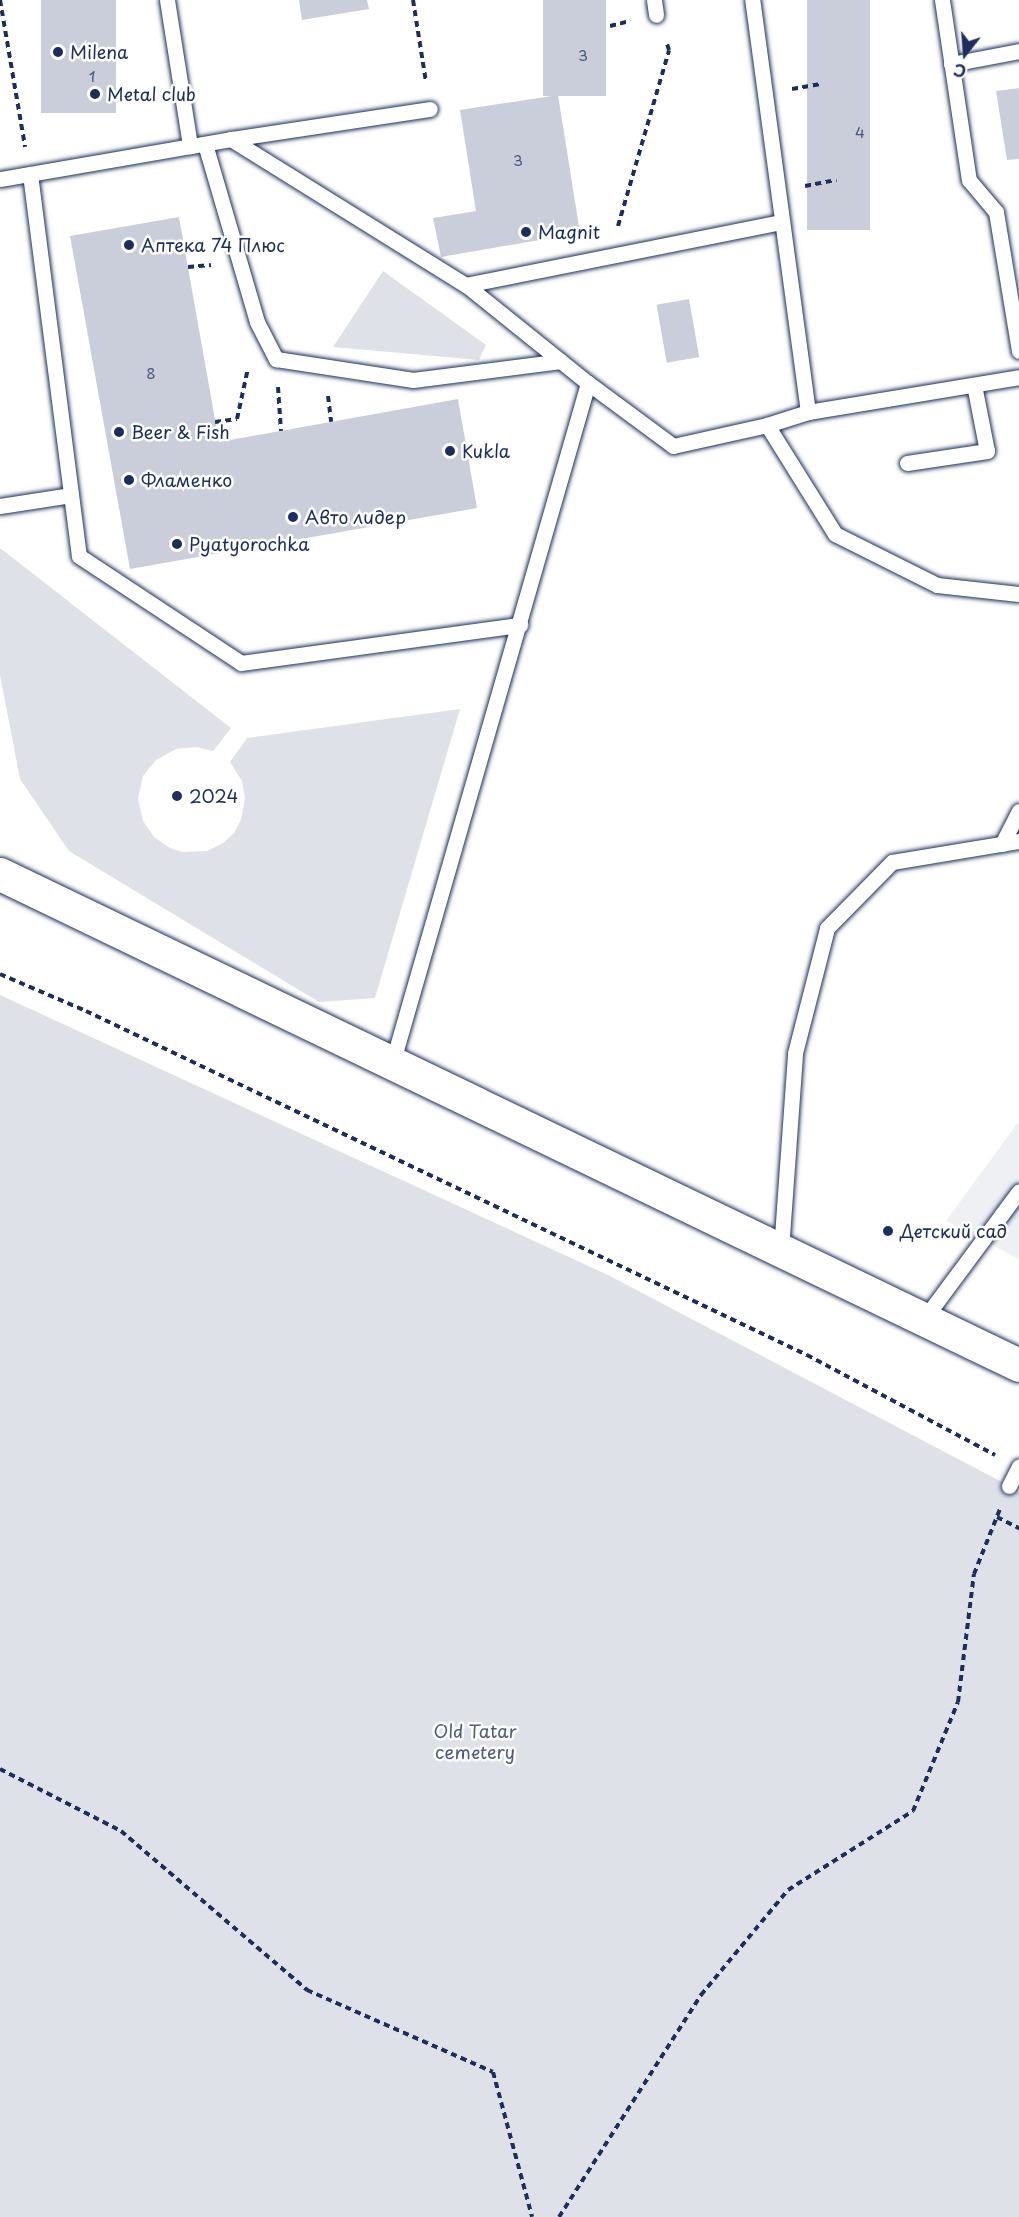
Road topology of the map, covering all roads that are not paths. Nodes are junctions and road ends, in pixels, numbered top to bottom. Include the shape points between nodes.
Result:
1 (167, 0) edge
2 (752, 0) edge
3 (942, 0) edge
4 (1019, 51) edge
5 (951, 64) junction
6 (430, 109) road end
7 (231, 139) junction
8 (198, 145) junction
9 (30, 174) junction
10 (0, 179) edge
11 (783, 222) junction
12 (466, 285) junction
13 (1019, 351) edge
14 (561, 361) junction
15 (1019, 377) edge
16 (588, 383) junction
17 (974, 385) junction
18 (808, 412) junction
19 (767, 424) junction
20 (907, 464) dead end
21 (71, 495) junction
22 (0, 506) edge
23 (1019, 594) edge
24 (520, 625) junction
25 (1019, 811) edge
26 (1019, 842) edge
27 (1002, 844) junction
28 (0, 874) edge
29 (392, 1064) junction
30 (1019, 1191) edge
31 (781, 1250) junction
32 (924, 1319) junction
33 (1019, 1365) edge
34 (1018, 1467) edge
35 (1010, 1486) road end

1 - 8 lane
2 - 11 lane
3 - 5 lane
4 - 5 lane
5 - 13 lane via 969,180 996,212
6 - 7 lane
7 - 8 lane
7 - 12 lane
8 - 9 lane
8 - 14 lane via 257,322 276,359 413,380
9 - 10 lane
9 - 21 lane
11 - 12 lane
11 - 18 lane
12 - 14 lane
14 - 16 lane
15 - 17 lane
16 - 19 lane via 673,446
16 - 24 lane
17 - 18 lane
17 - 20 lane via 987,451
18 - 19 lane
19 - 23 lane via 835,534 937,585
21 - 22 lane
21 - 24 lane via 79,556 241,663
24 - 29 lane
25 - 27 lane
26 - 27 lane
27 - 31 lane via 892,862 828,928 795,1053
28 - 29 main road
29 - 31 main road
30 - 32 lane
31 - 32 main road
32 - 33 main road
34 - 35 lane

